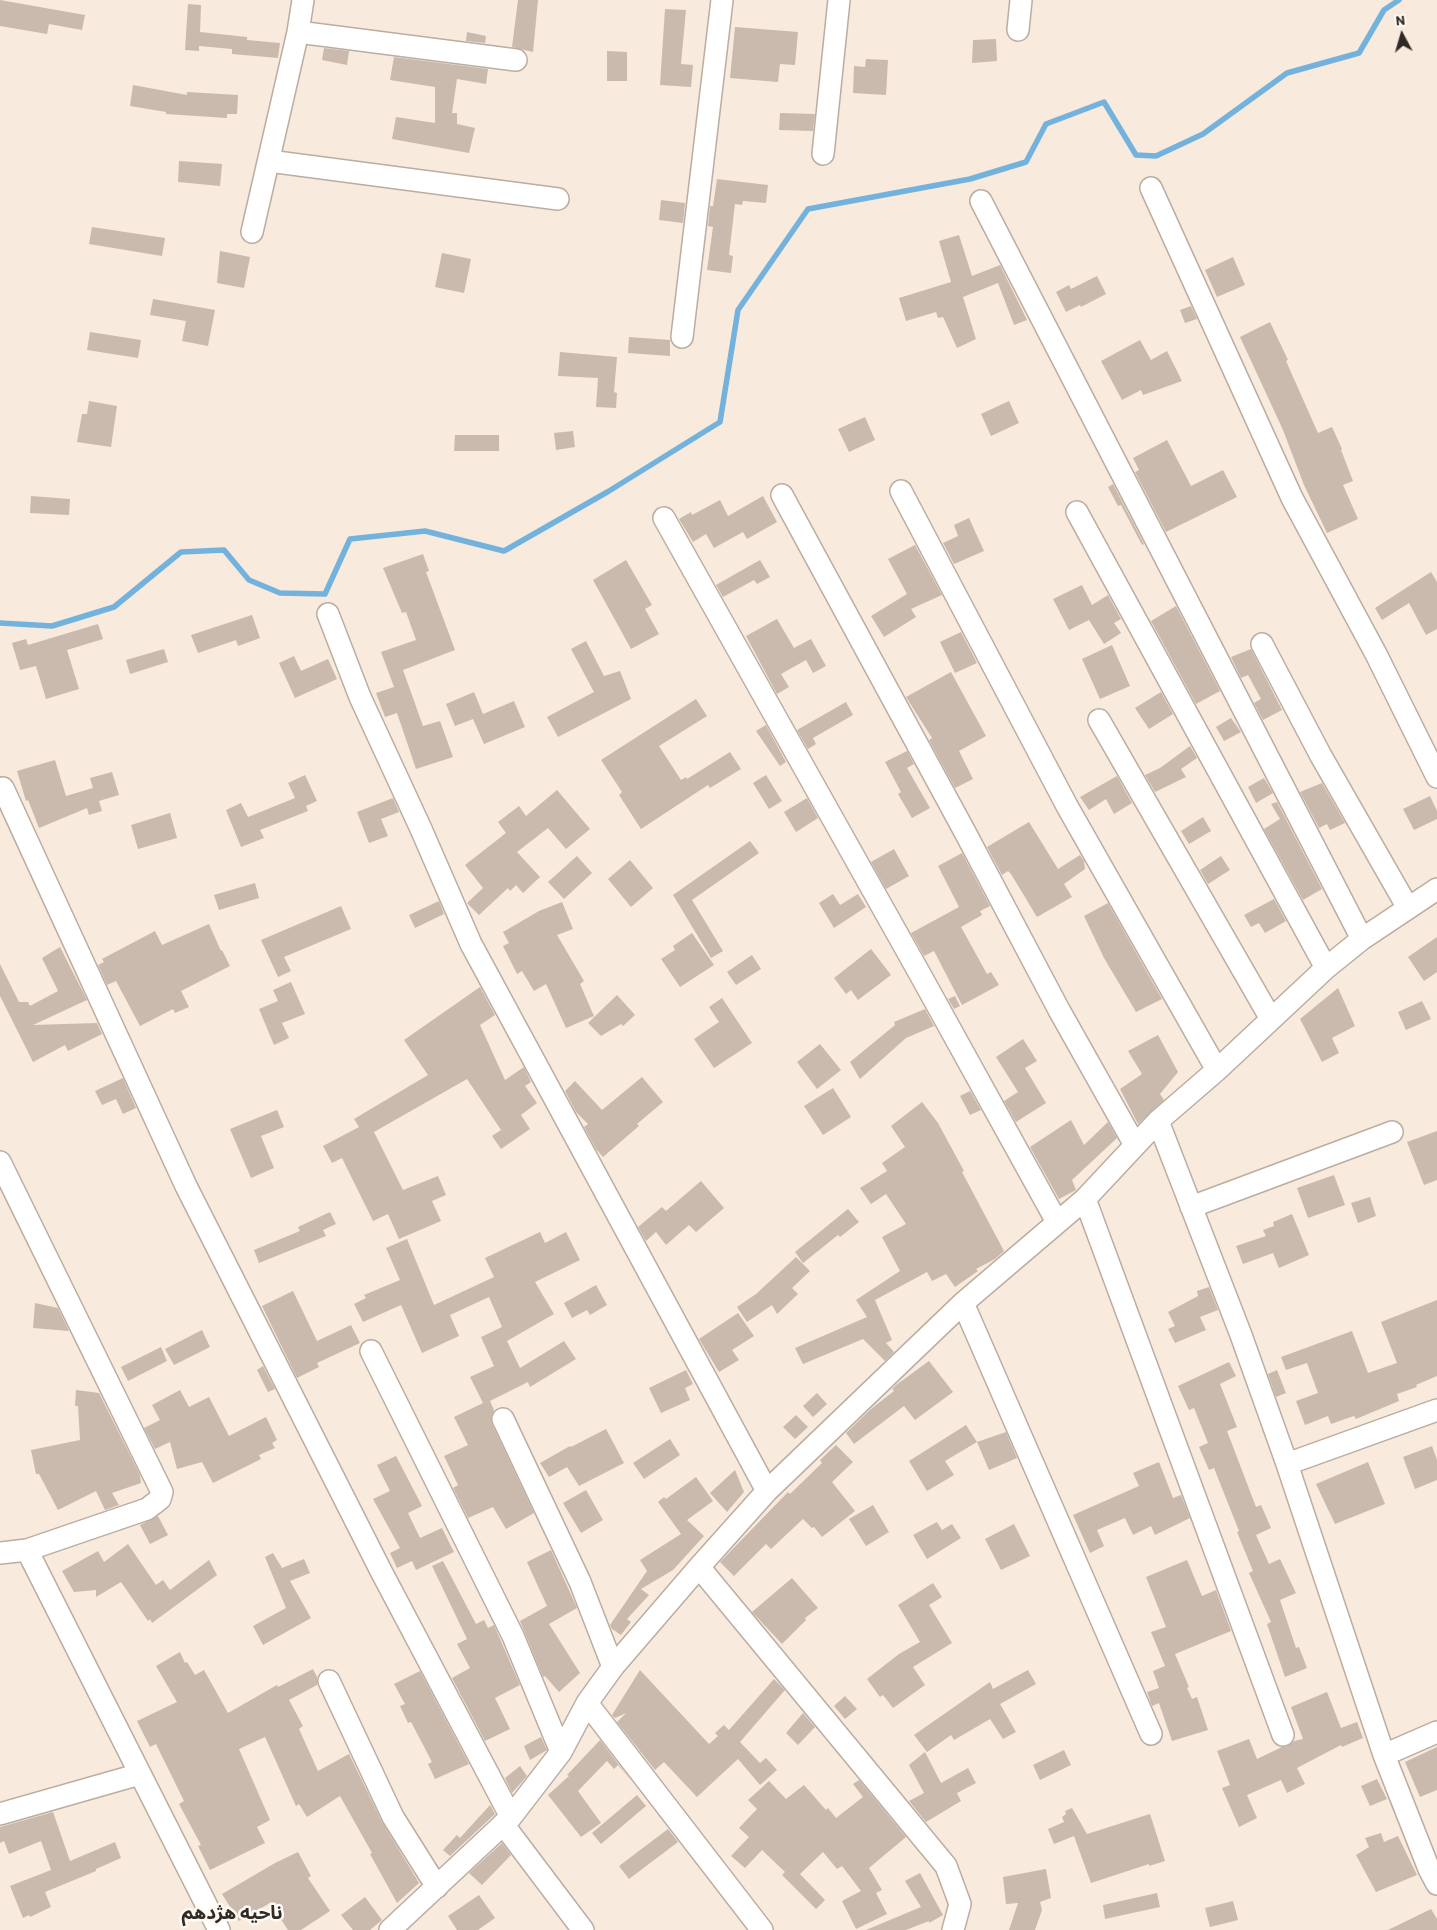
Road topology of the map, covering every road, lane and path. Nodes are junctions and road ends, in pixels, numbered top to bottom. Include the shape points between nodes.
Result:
1 (303, 0) edge
2 (722, 0) edge
3 (839, 0) edge
4 (1021, 0) edge
5 (1018, 30) dead end
6 (298, 32) junction
7 (516, 60) dead end
8 (823, 154) dead end
9 (269, 161) junction
10 (1151, 188) dead end
11 (558, 199) dead end
12 (981, 202) dead end
13 (252, 232) dead end
14 (682, 337) dead end
15 (901, 491) dead end
16 (782, 496) dead end
17 (1077, 512) dead end
18 (664, 518) dead end
19 (328, 614) dead end
20 (1262, 644) dead end
21 (1099, 720) dead end
22 (1437, 777) edge
23 (3, 788) dead end
24 (1437, 889) edge
25 (1408, 908) junction
26 (1362, 939) junction
27 (1326, 968) junction
28 (1271, 1019) junction
29 (1217, 1070) junction
30 (1158, 1122) junction
31 (1392, 1132) dead end
32 (1135, 1145) junction
33 (0, 1162) edge
34 (1085, 1199) junction
35 (1191, 1207) junction
36 (1057, 1222) junction
37 (964, 1303) junction
38 (372, 1351) dead end
39 (1437, 1410) edge
40 (503, 1419) dead end
41 (1287, 1464) junction
42 (767, 1491) junction
43 (28, 1550) junction
44 (0, 1553) edge
45 (698, 1567) junction
46 (613, 1668) junction
47 (329, 1681) dead end
48 (587, 1703) junction
49 (1437, 1732) edge
50 (1151, 1734) dead end
51 (1283, 1735) dead end
52 (561, 1752) junction
53 (1384, 1755) junction
54 (140, 1774) junction
55 (0, 1814) edge
56 (507, 1821) junction
57 (1434, 1873) edge
58 (437, 1887) junction
59 (219, 1930) edge
60 (390, 1930) edge
61 (583, 1930) edge
62 (762, 1930) edge
63 (953, 1930) edge

1 - 6 street
2 - 14 street
3 - 8 street
4 - 5 street
6 - 7 street
6 - 9 street
9 - 11 street
9 - 13 street
10 - 22 street via 1292,498 1376,654
12 - 26 street
15 - 29 street via 1068,806
16 - 32 street
17 - 27 street
18 - 36 street
19 - 42 street via 360,697 472,944
20 - 25 street via 1321,756
21 - 28 street
23 - 56 street via 186,1186
24 - 25 street
25 - 26 street
26 - 27 street
27 - 28 street
28 - 29 street
29 - 30 street
30 - 32 street
30 - 35 street
31 - 35 street
32 - 34 street
33 - 43 street via 162,1492 160,1500 147,1509
34 - 36 street
34 - 51 street
35 - 41 street
36 - 37 street
37 - 42 street
37 - 50 street
38 - 52 street via 513,1636
39 - 41 street
40 - 46 street via 580,1582
41 - 53 street
42 - 45 street
43 - 44 street
43 - 54 street
45 - 46 street
45 - 63 street via 946,1866 960,1904
46 - 48 street
47 - 58 street via 393,1817
48 - 52 street
48 - 62 street
49 - 53 street
52 - 56 street
53 - 57 street
54 - 55 street
54 - 59 street
56 - 58 street
56 - 61 street
58 - 60 street

